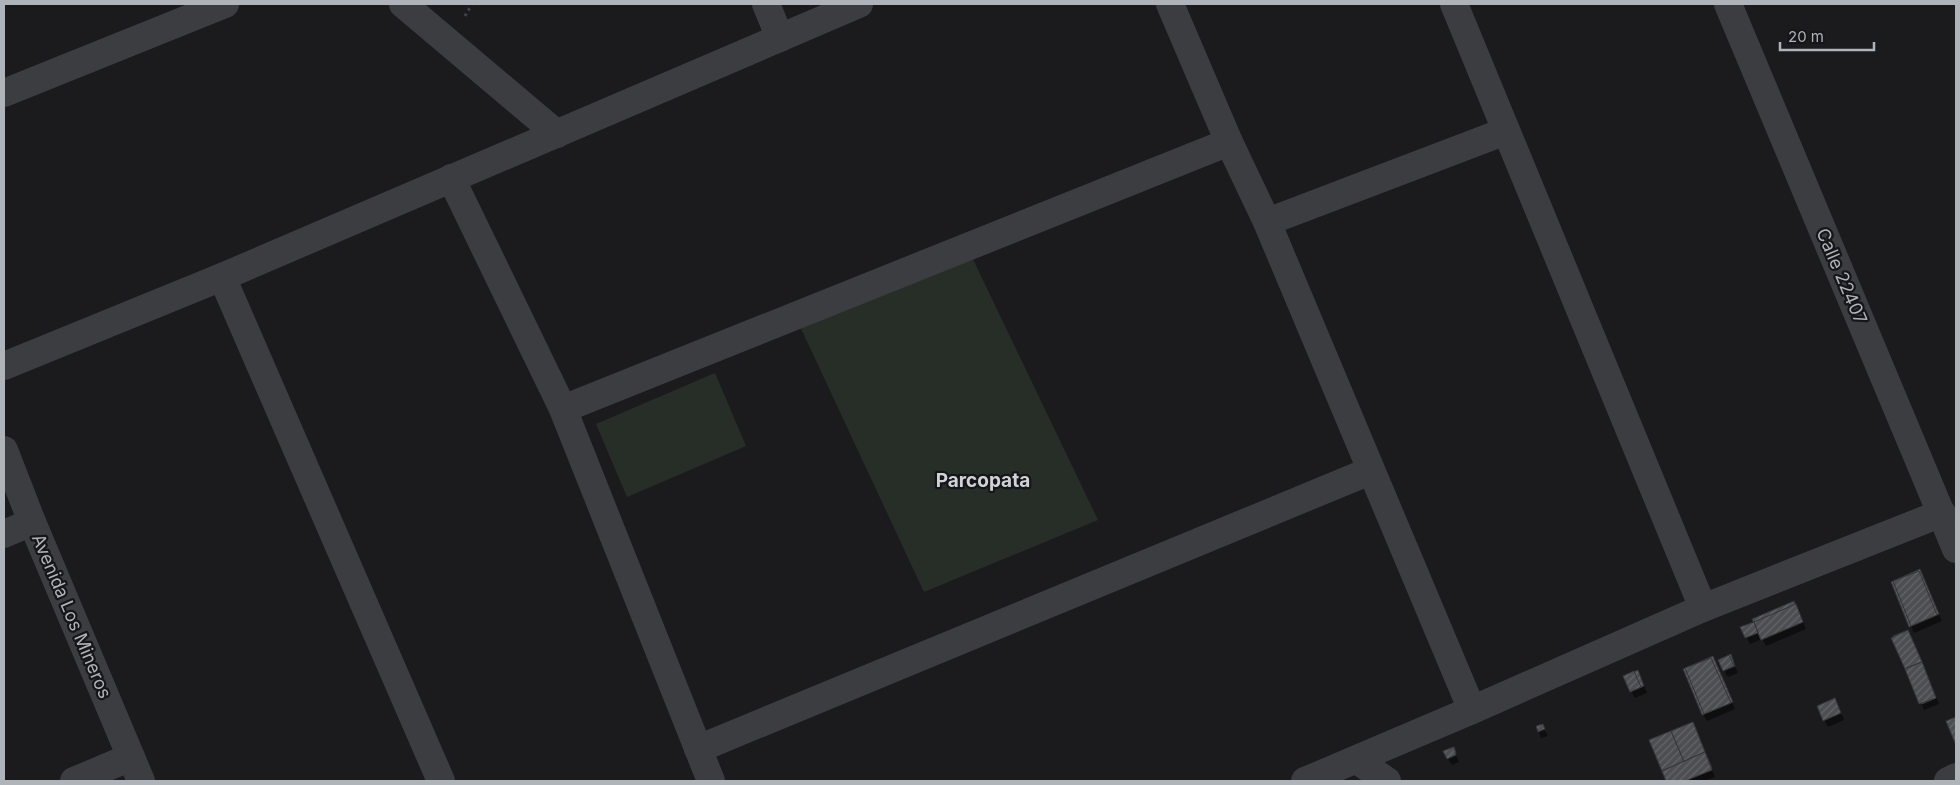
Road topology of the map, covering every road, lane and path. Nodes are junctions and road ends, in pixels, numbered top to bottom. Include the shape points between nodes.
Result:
1 (224, 4) edge
2 (403, 4) edge
3 (766, 4) edge
4 (859, 4) edge
5 (1170, 4) edge
6 (1454, 4) edge
7 (1728, 4) edge
8 (780, 38) junction
9 (4, 93) edge
10 (1506, 131) junction
11 (557, 134) junction
12 (1229, 142) junction
13 (451, 178) junction
14 (1267, 222) junction
15 (222, 277) junction
16 (4, 366) edge
17 (564, 410) junction
18 (4, 450) edge
19 (1370, 471) junction
20 (1942, 513) junction
21 (32, 522) junction
22 (4, 534) edge
23 (1956, 549) edge
24 (1703, 608) junction
25 (1472, 710) junction
26 (698, 749) junction
27 (1358, 760) junction
28 (136, 769) edge
29 (1956, 777) edge
30 (74, 781) edge
31 (441, 781) edge
32 (711, 781) edge
33 (1305, 781) edge
34 (1387, 781) edge
35 (1948, 781) edge

1 - 9 street
2 - 11 street
3 - 8 street
4 - 8 street
5 - 12 street
6 - 10 street
7 - 20 street, Calle 22407
8 - 11 street
10 - 14 street
10 - 24 street
11 - 13 street
12 - 14 street
12 - 17 street
13 - 15 street
13 - 17 street
14 - 19 street
15 - 16 street
15 - 31 street
17 - 26 street
18 - 21 street, Avenida Los Mineros
19 - 25 street
19 - 26 street
20 - 23 street, Calle 22407
20 - 24 street
21 - 22 street
21 - 28 street, Avenida Los Mineros
24 - 25 street
25 - 27 street
26 - 32 street
27 - 33 street
27 - 34 street
28 - 30 street
29 - 35 street

